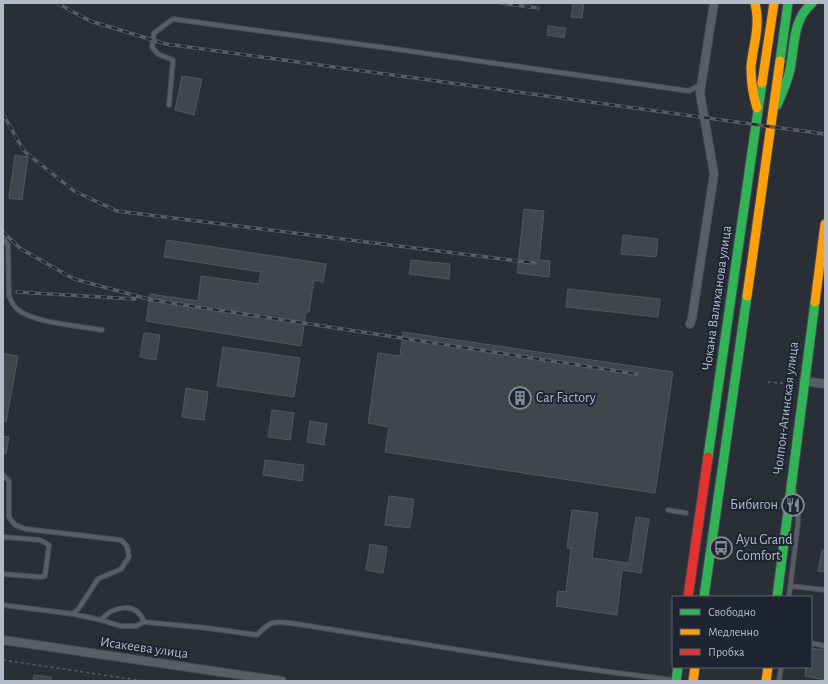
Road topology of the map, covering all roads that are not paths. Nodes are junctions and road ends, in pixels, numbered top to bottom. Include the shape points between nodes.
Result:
1 (714, 3) edge
2 (755, 3) edge
3 (774, 3) edge
4 (788, 3) edge
5 (812, 3) edge
6 (701, 85) junction
7 (169, 105) dead end
8 (758, 114) junction
9 (771, 116) junction
10 (825, 224) edge
11 (3, 238) edge
12 (690, 324) dead end
13 (102, 330) dead end
14 (804, 381) junction
15 (825, 384) edge
16 (3, 475) edge
17 (792, 477) junction
18 (668, 510) dead end
19 (686, 513) dead end
20 (699, 516) junction
21 (715, 518) junction
22 (3, 537) edge
23 (3, 574) edge
24 (791, 586) junction
25 (825, 590) edge
26 (688, 596) edge
27 (704, 596) edge
28 (777, 596) edge
29 (789, 596) edge
30 (3, 605) edge
31 (73, 614) junction
32 (101, 620) junction
33 (144, 622) junction
34 (3, 640) edge
35 (812, 643) edge
36 (825, 646) edge
37 (678, 668) edge
38 (695, 668) edge
39 (768, 668) edge
40 (781, 668) edge
41 (653, 679) edge
42 (282, 681) edge
43 (676, 681) edge
44 (693, 681) edge
45 (766, 681) edge
46 (779, 681) edge

1 - 6 street
2 - 8 main road via 757,24 751,76
3 - 8 main road, Чокана Валиханова улица
4 - 9 main road, Чокана Валиханова улица
5 - 9 main road via 800,16 786,83
6 - 7 lane via 689,91 173,20 154,33 152,47 158,54 173,60
6 - 12 street via 700,93 714,174
8 - 20 main road, Чокана Валиханова улица
9 - 21 main road, Чокана Валиханова улица
10 - 14 main road, Чолпон-Атинская улица via 819,287
11 - 13 lane via 8,245 9,296 16,308 31,317
14 - 15 street
14 - 17 main road, Чолпон-Атинская улица
16 - 31 lane via 9,481 10,517 15,525 26,529 121,540 127,546 129,557 121,569 98,579
17 - 24 lane via 798,515
17 - 28 main road, Чолпон-Атинская улица
18 - 19 lane
20 - 21 main road
20 - 26 main road, Чокана Валиханова улица
21 - 27 main road, Чокана Валиханова улица
22 - 23 lane via 40,540 49,545 44,576
24 - 25 lane
24 - 29 lane
30 - 31 lane
31 - 32 lane
32 - 33 lane via 120,626 136,626
32 - 33 lane via 106,614 124,607 135,610
33 - 41 lane via 257,635 267,625 276,622 290,623
34 - 42 street, Исакеева улица
35 - 36 lane
37 - 43 main road
38 - 44 main road
39 - 45 main road
40 - 46 lane
41 - 43 lane

